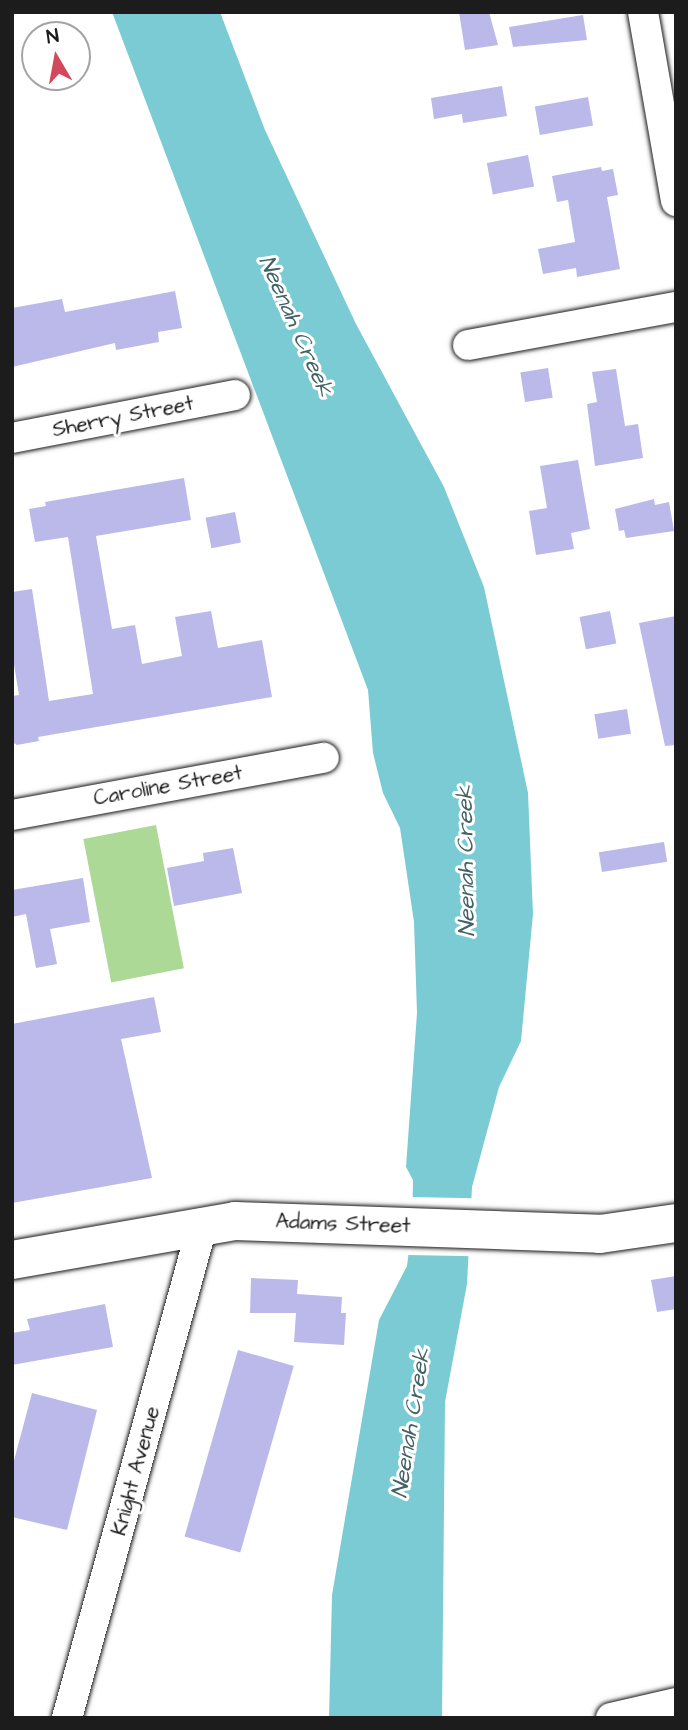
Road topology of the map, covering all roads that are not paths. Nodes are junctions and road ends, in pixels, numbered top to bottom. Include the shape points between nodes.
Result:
1 (643, 12) edge
2 (676, 201) edge
3 (676, 307) edge
4 (468, 345) dead end
5 (235, 395) dead end
6 (12, 438) edge
7 (324, 758) dead end
8 (12, 815) edge
9 (203, 1223) junction
10 (676, 1223) edge
11 (12, 1260) edge
12 (676, 1703) edge
13 (67, 1718) edge
14 (611, 1718) edge

1 - 2 street
3 - 4 street
5 - 6 street, Sherry Street
7 - 8 street, Caroline Street
9 - 10 street, Adams Street via 615,1233
9 - 11 street, Adams Street
9 - 13 street, Knight Avenue
12 - 14 street

